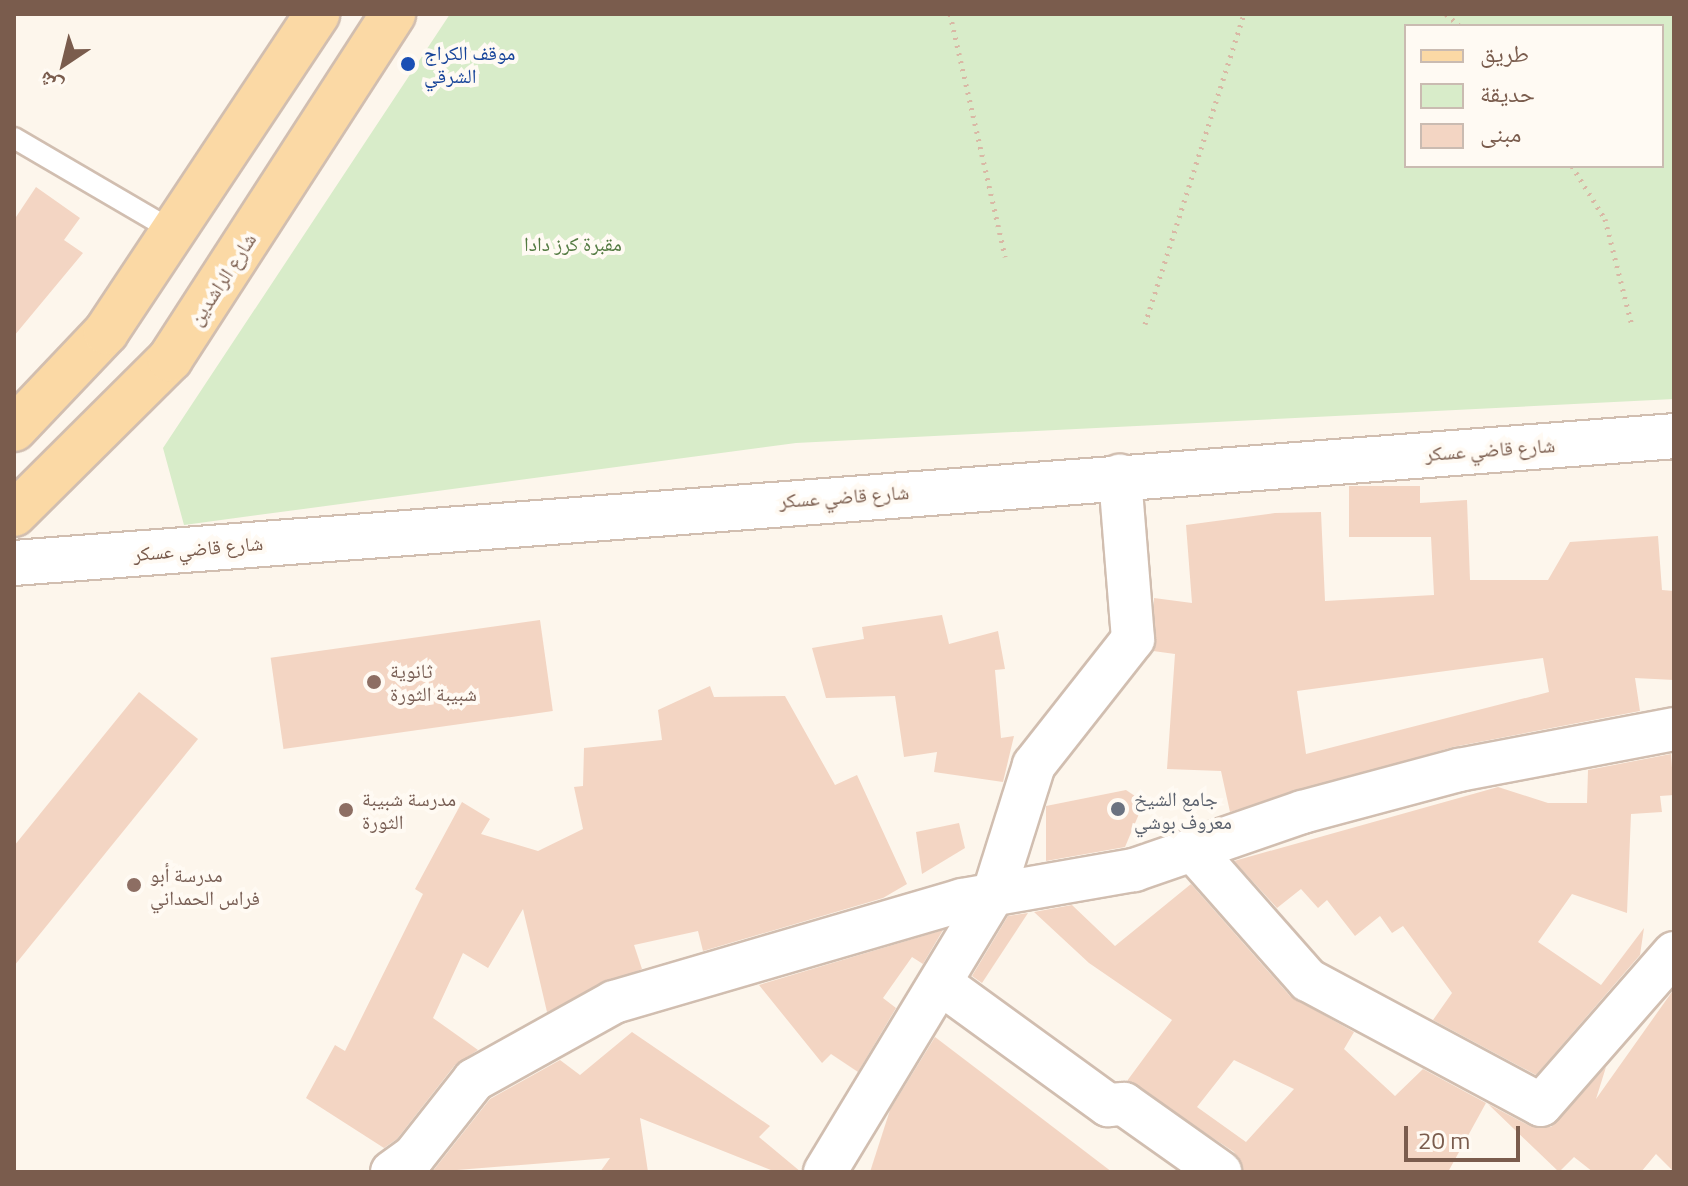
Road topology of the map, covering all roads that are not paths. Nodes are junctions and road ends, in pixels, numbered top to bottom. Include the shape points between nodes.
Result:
1 (317, 14) edge
2 (393, 14) edge
3 (14, 138) edge
4 (173, 231) junction
5 (14, 429) edge
6 (1674, 436) edge
7 (1120, 476) junction
8 (14, 514) edge
9 (14, 563) edge
10 (1674, 729) edge
11 (1193, 850) junction
12 (993, 895) junction
13 (1674, 953) edge
14 (940, 983) junction
15 (392, 1172) edge
16 (825, 1172) edge
17 (1220, 1172) edge

1 - 4 main road
2 - 8 main road, شارع الراشدين via 170,359
3 - 4 lane
4 - 5 main road via 106,332
6 - 7 main road, شارع قاضي عسكر
7 - 9 main road, شارع قاضي عسكر
7 - 12 street via 1133,639 1034,765
10 - 11 street via 1459,770
11 - 12 street via 1134,870
11 - 13 street via 1308,980 1541,1105
12 - 14 street
12 - 15 street via 614,1002 474,1080 414,1156
14 - 16 street
14 - 17 street via 1108,1105 1124,1104

